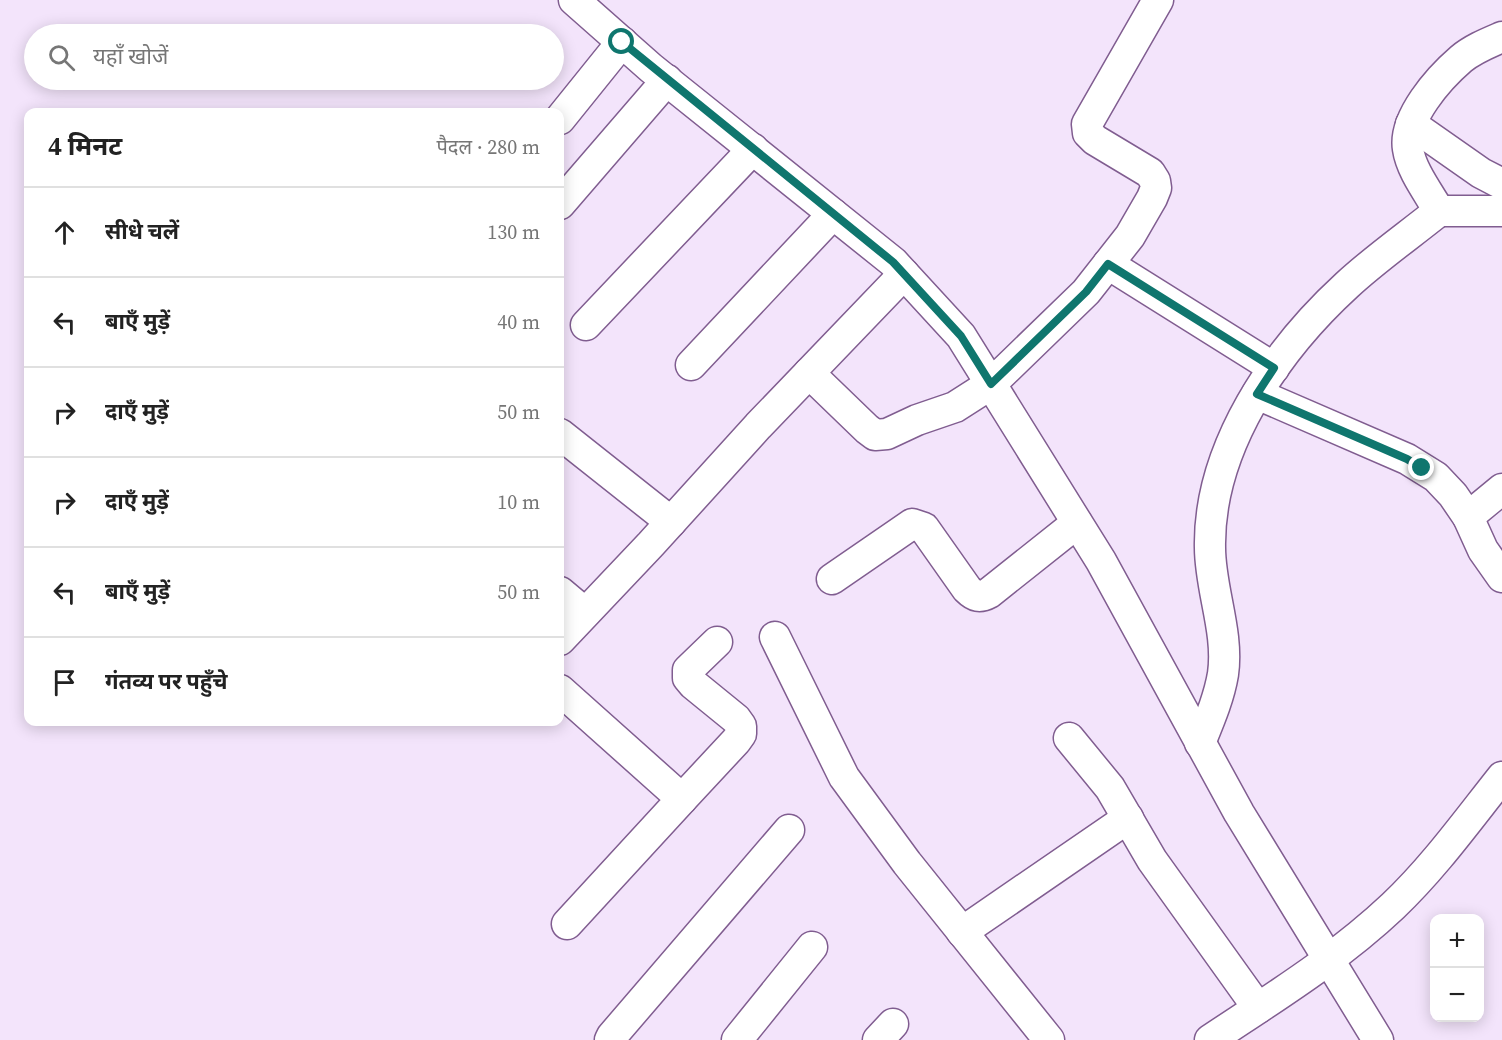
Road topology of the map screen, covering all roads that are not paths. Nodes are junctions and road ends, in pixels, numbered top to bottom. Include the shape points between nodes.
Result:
1 (574, 0) edge
2 (1158, 0) edge
3 (1502, 37) edge
4 (622, 42) junction
5 (667, 80) junction
6 (564, 114) edge
7 (1411, 124) junction
8 (753, 149) junction
9 (1502, 184) edge
10 (564, 199) edge
11 (1439, 211) junction
12 (1502, 211) edge
13 (833, 214) junction
14 (1108, 264) junction
15 (904, 274) junction
16 (586, 325) dead end
17 (691, 366) dead end
18 (1274, 368) junction
19 (809, 374) junction
20 (991, 384) junction
21 (1257, 394) junction
22 (564, 437) edge
23 (1502, 489) edge
24 (1468, 517) junction
25 (670, 522) junction
26 (1077, 523) junction
27 (1502, 577) edge
28 (832, 579) dead end
29 (564, 595) edge
30 (585, 613) junction
31 (564, 636) edge
32 (775, 637) dead end
33 (717, 642) dead end
34 (564, 694) edge
35 (1070, 738) dead end
36 (1200, 743) junction
37 (1502, 777) edge
38 (682, 799) junction
39 (1128, 818) junction
40 (789, 830) dead end
41 (567, 924) dead end
42 (962, 932) junction
43 (812, 947) dead end
44 (1329, 961) junction
45 (1258, 1008) junction
46 (610, 1040) edge
47 (736, 1040) edge
48 (1049, 1040) edge
49 (1210, 1040) edge
50 (1378, 1040) edge

1 - 4 street
2 - 14 street via 1087,124 1088,133 1095,140 1150,173 1155,181 1152,198
3 - 7 street via 1461,59 1432,91
4 - 5 street
4 - 6 street
5 - 8 street
5 - 10 street
7 - 9 street
7 - 11 street via 1408,149
8 - 13 street
8 - 16 street
11 - 12 street
11 - 18 street via 1347,285
13 - 15 street
13 - 17 street
14 - 18 street
14 - 20 street via 1086,292
15 - 19 street
15 - 20 street via 961,336
18 - 21 street
19 - 20 street via 867,429 882,436 955,407
19 - 25 street
20 - 26 street
21 - 24 street via 1407,459 1436,477
21 - 36 street via 1241,420 1224,463 1213,508 1210,549 1223,673
22 - 25 street
23 - 24 street
24 - 27 street via 1483,550
25 - 30 street
26 - 28 street via 982,597 967,590 924,528 912,524
26 - 36 street
29 - 30 street
30 - 31 street
32 - 42 street via 844,777
33 - 38 street via 688,670 688,678 736,719 741,734
34 - 38 street
35 - 39 street via 1110,788
36 - 44 street
37 - 44 street via 1429,868 1394,905
38 - 41 street
39 - 42 street
39 - 45 street via 1152,860
40 - 46 street
42 - 48 street
43 - 47 street
44 - 45 street
44 - 50 street
45 - 49 street

